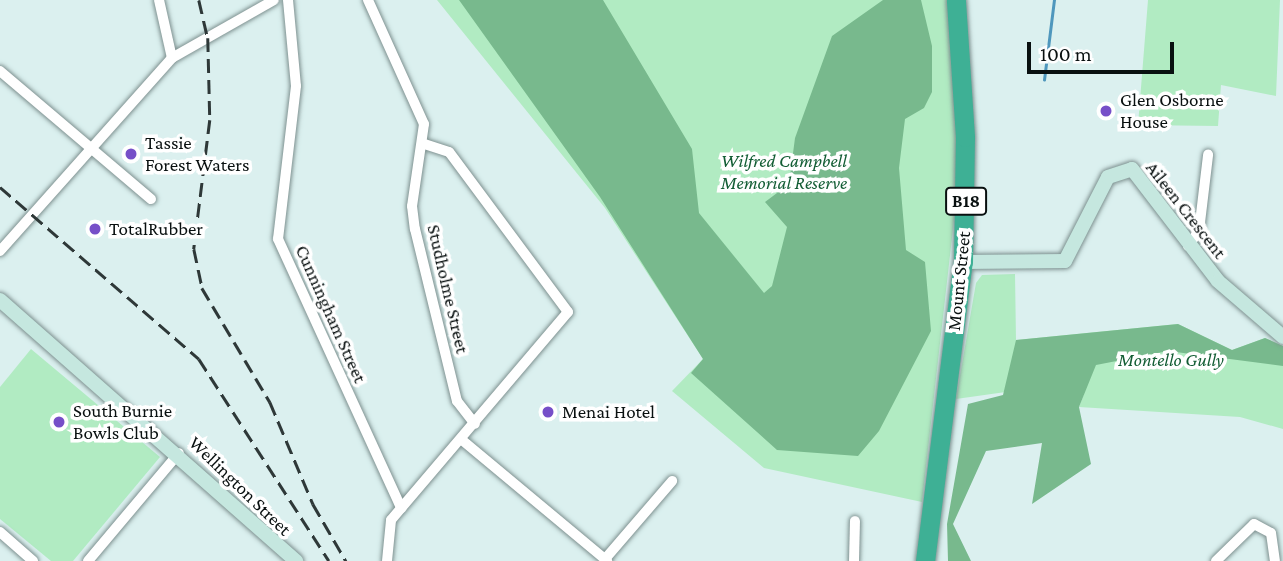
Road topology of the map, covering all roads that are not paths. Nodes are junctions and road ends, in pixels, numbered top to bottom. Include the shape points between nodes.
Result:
1 (159, 0) edge
2 (274, 0) edge
3 (288, 0) edge
4 (368, 0) edge
5 (956, 0) edge
6 (172, 58) junction
7 (0, 71) edge
8 (425, 144) junction
9 (89, 148) junction
10 (1208, 155) dead end
11 (151, 199) dead end
12 (1188, 246) junction
13 (0, 251) edge
14 (963, 262) junction
15 (0, 300) edge
16 (1283, 337) edge
17 (475, 424) junction
18 (462, 440) junction
19 (179, 453) junction
20 (672, 481) dead end
21 (401, 508) junction
22 (855, 521) dead end
23 (0, 533) edge
24 (606, 560) edge
25 (33, 561) edge
26 (88, 561) edge
27 (296, 561) edge
28 (387, 561) edge
29 (854, 561) edge
30 (925, 561) edge
31 (1216, 561) edge
32 (1275, 561) edge

1 - 6 street
2 - 6 street
3 - 21 street, Cunningham Street via 296,86 278,239
4 - 8 street, Studholme Street via 424,124
5 - 14 highway, Mount Street / B18 via 965,137
6 - 9 street
7 - 9 street
8 - 17 street, Studholme Street via 412,206 415,229 457,401
8 - 17 street via 449,152 568,312
9 - 11 street
9 - 13 street
10 - 12 street via 1199,231
12 - 14 street, Aileen Crescent via 1140,175 1122,169 1108,177 1065,261
12 - 16 street, Aileen Crescent via 1242,308
14 - 30 highway, Mount Street / B18
15 - 19 street, Wellington Street
17 - 18 street
18 - 21 street
18 - 24 street
19 - 26 street
19 - 27 street, Wellington Street
20 - 24 street
21 - 28 street via 385,532
22 - 29 street
23 - 25 street
31 - 32 street via 1231,540 1254,524 1271,533

